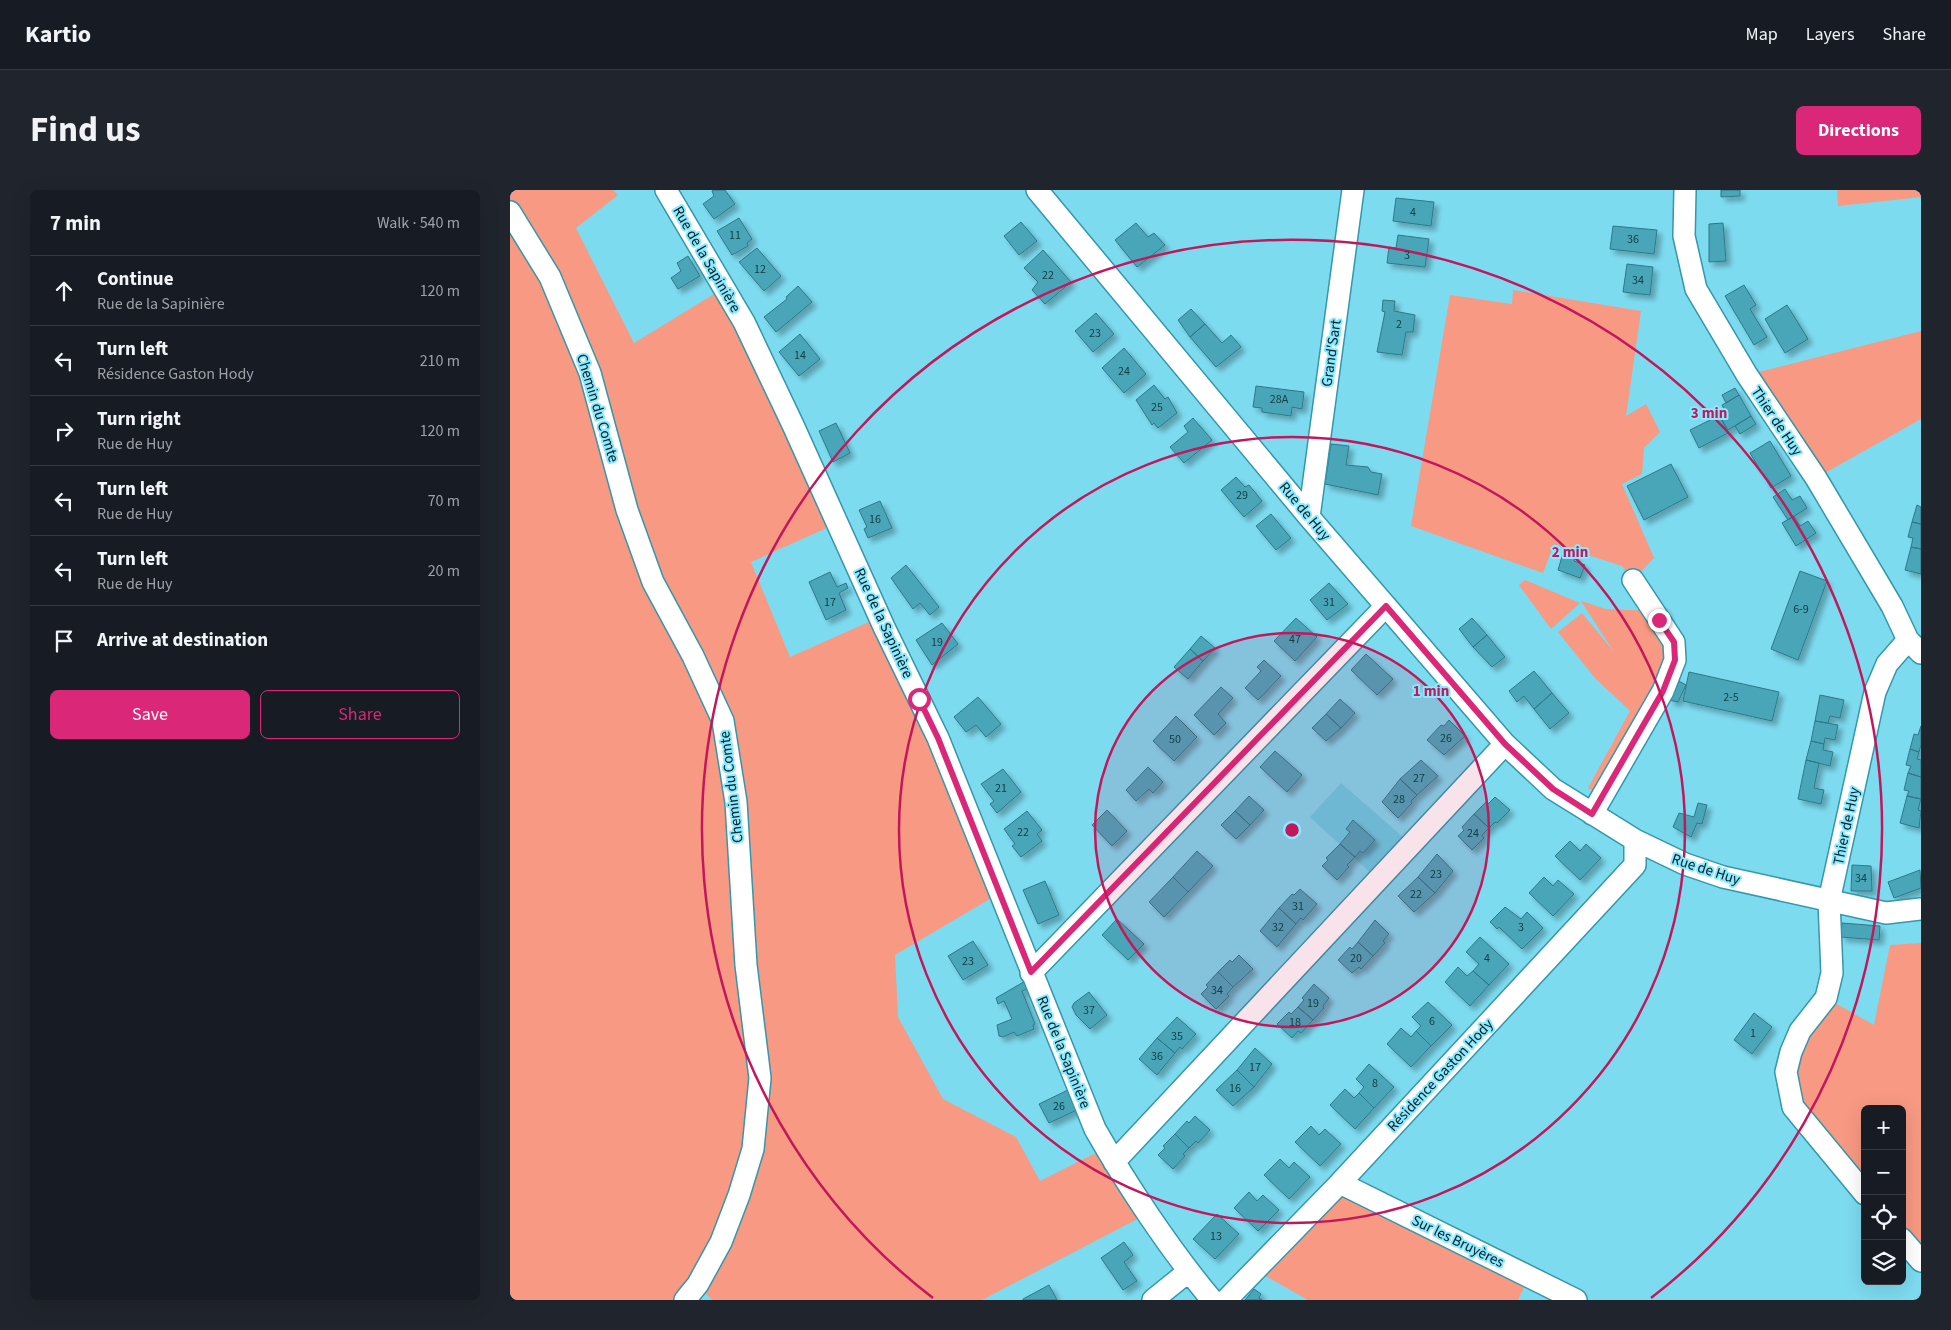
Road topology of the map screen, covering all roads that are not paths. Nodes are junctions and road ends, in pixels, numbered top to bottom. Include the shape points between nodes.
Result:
1 (666, 190) edge
2 (1037, 190) edge
3 (1353, 190) edge
4 (1686, 190) edge
5 (510, 212) edge
6 (1309, 516) junction
7 (1633, 580) dead end
8 (1386, 606) junction
9 (1915, 646) edge
10 (1505, 744) junction
11 (1592, 814) junction
12 (1635, 840) junction
13 (1829, 901) junction
14 (1921, 909) edge
15 (1031, 972) junction
16 (1114, 1162) junction
17 (1340, 1183) junction
18 (1861, 1189) edge
19 (1903, 1240) edge
20 (1921, 1261) edge
21 (1189, 1271) junction
22 (685, 1300) edge
23 (1153, 1300) edge
24 (1212, 1300) edge
25 (1226, 1300) edge
26 (1576, 1300) edge

1 - 15 street, Rue de la Sapinière via 744,322 780,395 884,627 938,738
2 - 6 street, Rue de Huy
3 - 6 street, Grand'Sart
4 - 9 street, Thier de Huy via 1684,236 1696,289 1747,375 1816,478
5 - 22 street, Chemin du Comte via 550,277 590,373 627,510 653,582 696,664 725,730 736,802 746,965 760,1078 753,1149 739,1195 721,1242 698,1284
6 - 8 street, Rue de Huy
7 - 11 street via 1674,642 1675,660 1663,691
8 - 10 street, Rue de Huy
8 - 15 street
9 - 13 street, Thier de Huy via 1887,664 1875,692
10 - 11 street, Rue de Huy via 1553,789
10 - 16 street
11 - 12 street, Rue de Huy
12 - 13 street, Rue de Huy via 1661,854 1723,877
12 - 17 street, Résidence Gaston Hody via 1635,866
13 - 14 street via 1886,913
13 - 18 street, Thier de Huy via 1832,973 1826,998 1800,1031 1790,1052 1786,1072 1792,1107
15 - 16 street, Rue de la Sapinière via 1095,1128
16 - 21 street, Rue de la Sapinière
17 - 25 street, Résidence Gaston Hody
17 - 26 street, Sur les Bruyères
19 - 20 street
21 - 23 street
21 - 24 street, Rue de la Sapinière

